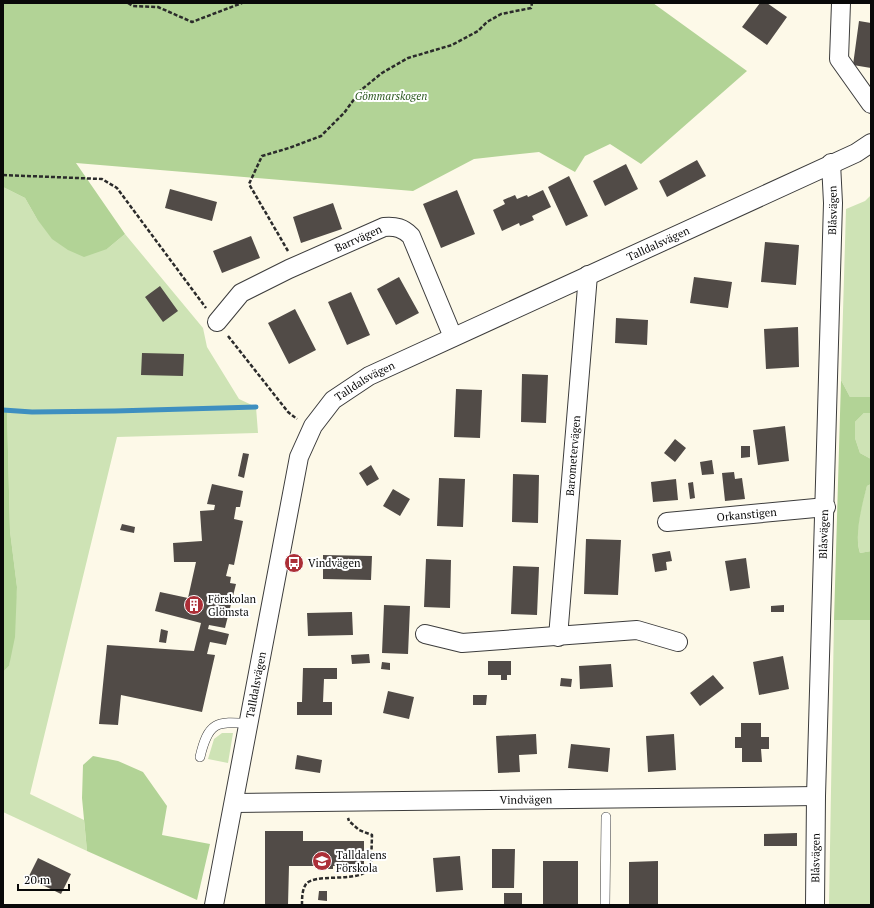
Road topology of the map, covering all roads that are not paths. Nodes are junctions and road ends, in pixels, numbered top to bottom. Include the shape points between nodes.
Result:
1 (841, 3) edge
2 (871, 104) edge
3 (871, 143) edge
4 (831, 163) junction
5 (588, 275) junction
6 (217, 322) road end
7 (453, 337) junction
8 (826, 507) junction
9 (667, 522) dead end
10 (425, 634) dead end
11 (558, 637) junction
12 (678, 642) dead end
13 (249, 724) junction
14 (200, 757) dead end
15 (816, 796) junction
16 (235, 803) junction
17 (606, 817) dead end
18 (214, 905) edge
19 (605, 905) edge
20 (815, 905) edge

1 - 2 street via 839,60
3 - 4 street, Talldalsvägen via 856,153
4 - 5 street, Talldalsvägen
4 - 8 street, Blåsvägen via 833,203
5 - 7 street, Talldalsvägen
5 - 11 street, Barometervägen
6 - 7 street, Barrvägen via 241,293 384,227 394,226 404,229 411,236
7 - 13 street, Talldalsvägen via 369,376 346,391 333,400 311,431 299,457
8 - 9 street, Orkanstigen
8 - 15 street, Blåsvägen
10 - 11 street via 462,643
11 - 12 street via 637,630
13 - 14 lane via 228,721 217,724 208,733
13 - 16 street, Talldalsvägen
15 - 16 street, Vindvägen
15 - 20 street, Blåsvägen
16 - 18 street, Talldalsvägen
17 - 19 lane

